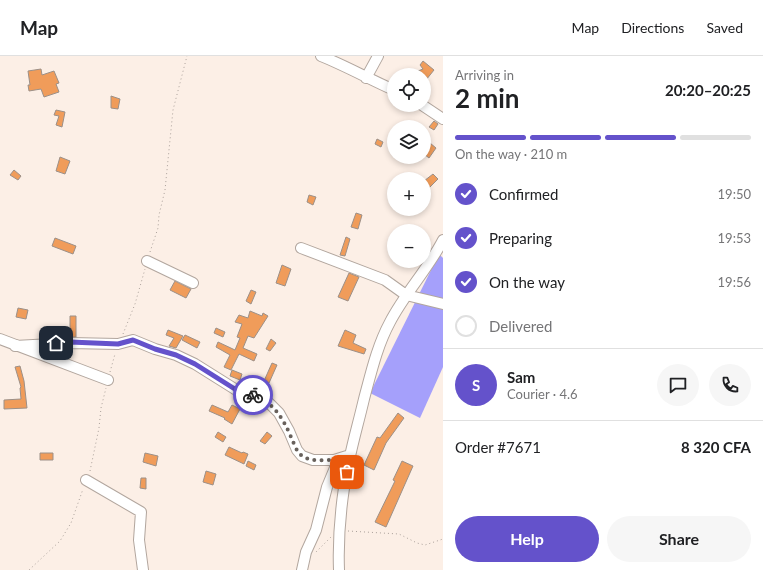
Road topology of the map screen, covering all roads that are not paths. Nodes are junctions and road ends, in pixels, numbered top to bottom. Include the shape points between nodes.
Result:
1 (321, 56) edge
2 (378, 56) edge
3 (366, 78) junction
4 (387, 87) edge
5 (431, 111) edge
6 (443, 119) edge
7 (443, 240) edge
8 (301, 248) dead end
9 (147, 262) road end
10 (193, 283) dead end
11 (406, 295) junction
12 (443, 304) edge
13 (0, 339) edge
14 (15, 346) junction
15 (108, 380) road end
16 (350, 456) junction
17 (336, 461) junction
18 (347, 472) junction
19 (86, 480) road end
20 (303, 565) edge
21 (143, 570) edge
22 (339, 570) edge

1 - 3 street
2 - 3 street
3 - 4 street
5 - 6 street
7 - 11 street
8 - 11 street via 385,280
9 - 10 street
11 - 12 street
11 - 16 street via 389,323 376,354
13 - 14 street
14 - 15 street
14 - 17 street via 70,342 118,344 133,340 176,355 238,391 269,403 279,413 302,456 314,460
16 - 17 street
16 - 18 street
17 - 18 street
17 - 20 street
18 - 22 street via 339,531
19 - 21 street via 141,512 139,540

